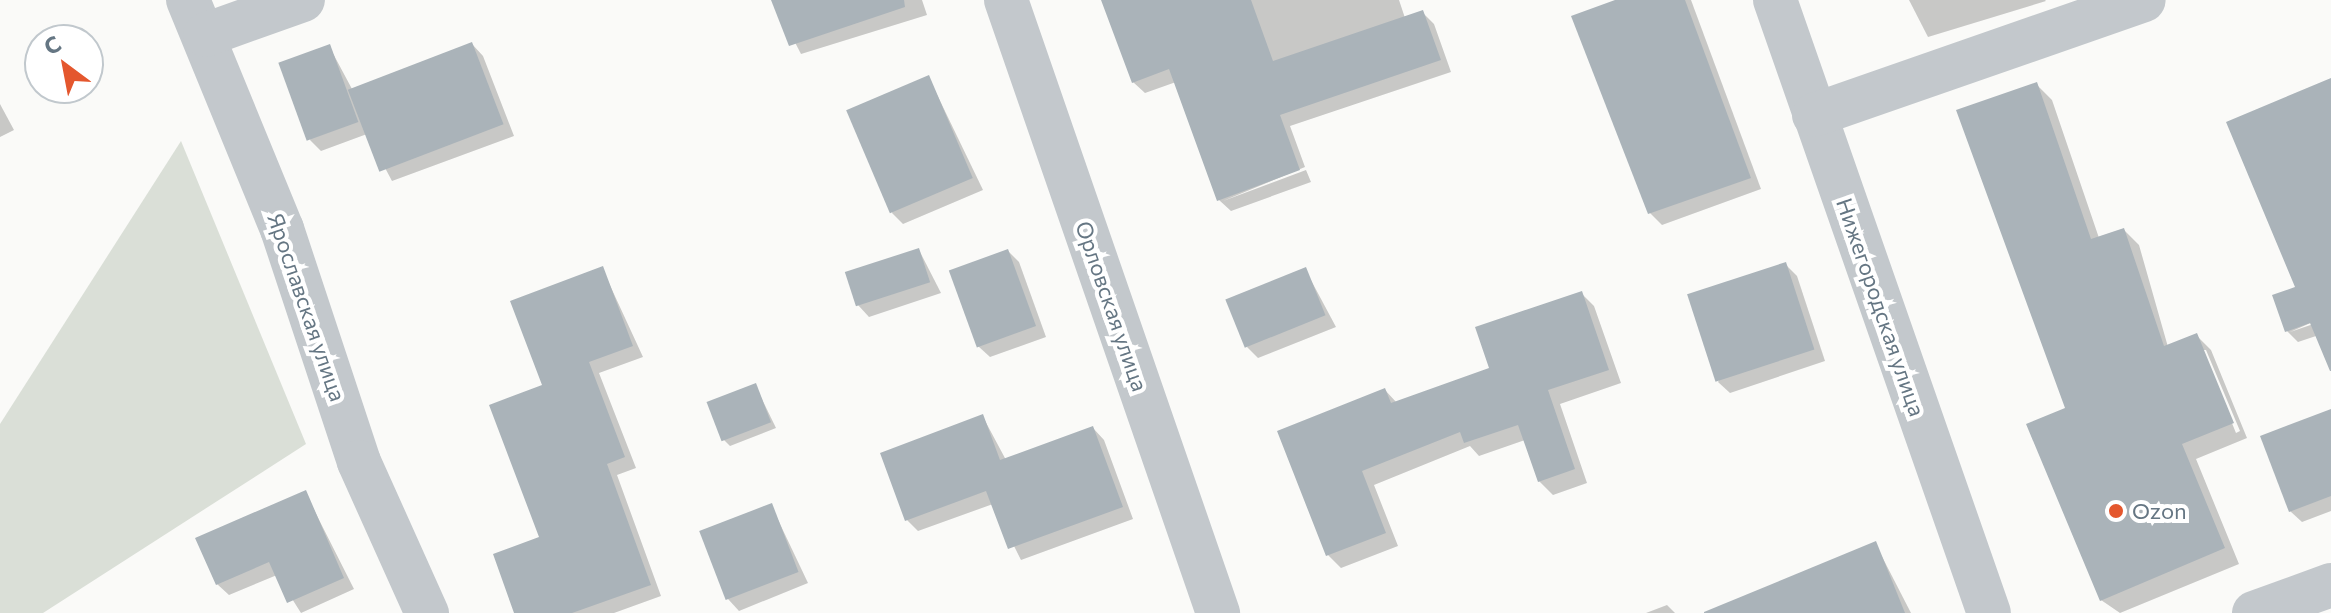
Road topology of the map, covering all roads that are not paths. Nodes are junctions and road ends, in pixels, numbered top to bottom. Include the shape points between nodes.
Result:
1 (303, 0) edge
2 (1006, 0) edge
3 (1775, 0) edge
4 (2144, 0) edge
5 (197, 18) edge
6 (1814, 115) junction
7 (2331, 585) edge
8 (427, 613) edge
9 (1218, 613) edge
10 (1989, 613) edge
11 (2254, 613) edge

1 - 5 street
2 - 9 street, Орловская улица
3 - 6 street, Нижегородская улица
4 - 6 street
5 - 8 street, Ярославская улица via 282,229 359,462
6 - 10 street, Нижегородская улица
7 - 11 street

